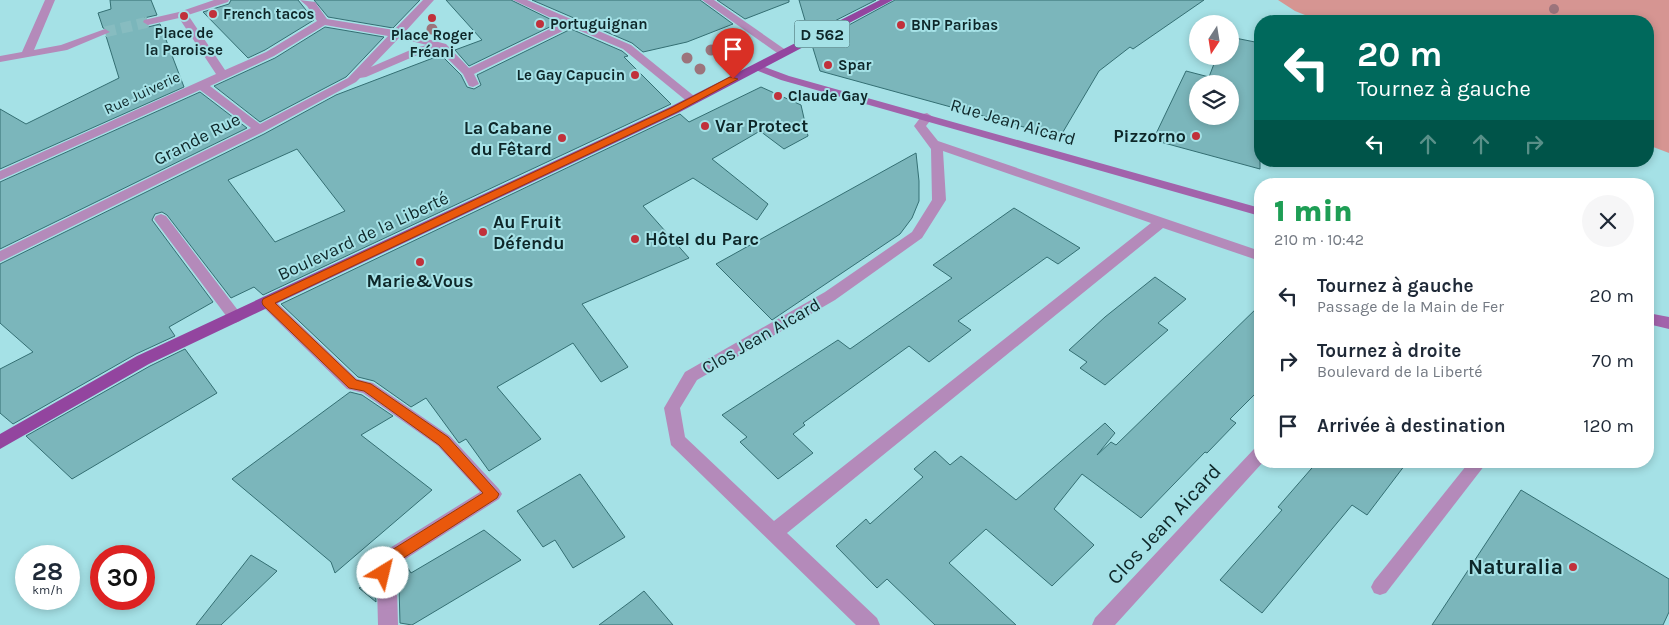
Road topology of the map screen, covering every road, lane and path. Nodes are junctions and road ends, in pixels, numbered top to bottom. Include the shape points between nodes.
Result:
1 (50, 0) edge
2 (215, 0) edge
3 (224, 0) edge
4 (323, 0) edge
5 (429, 0) edge
6 (518, 0) edge
7 (888, 0) edge
8 (308, 2) edge
9 (709, 2) edge
10 (198, 9) junction
11 (182, 14) junction
12 (148, 22) tunnel mouth
13 (323, 22) junction
14 (572, 22) junction
15 (105, 32) tunnel mouth
16 (396, 34) junction
17 (442, 46) junction
18 (784, 53) junction
19 (27, 54) junction
20 (0, 59) edge
21 (752, 70) junction
22 (222, 74) junction
23 (352, 80) junction
24 (200, 84) junction
25 (693, 100) junction
26 (927, 117) junction
27 (259, 129) junction
28 (934, 144) junction
29 (0, 176) edge
30 (1254, 210) edge
31 (161, 218) dead end
32 (1161, 222) junction
33 (1254, 254) edge
34 (0, 257) edge
35 (267, 302) junction
36 (235, 317) junction
37 (1654, 321) edge
38 (1669, 324) edge
39 (0, 442) edge
40 (1254, 460) edge
41 (1474, 468) edge
42 (774, 532) junction
43 (1380, 587) dead end
44 (388, 625) edge
45 (870, 625) edge
46 (1102, 625) edge

1 - 19 street
2 - 10 street
3 - 10 street
4 - 8 street
5 - 16 street
6 - 14 street
7 - 18 main road, D 562
8 - 13 street
9 - 18 street
10 - 11 street
11 - 12 street
11 - 22 street
13 - 16 street
13 - 22 street, Rue Juiverie via 270,54
14 - 17 street via 470,78
14 - 25 street via 627,47
15 - 19 street via 62,48
16 - 17 street
16 - 23 street, Grande Rue
17 - 23 street via 419,50
18 - 21 main road, D 562
19 - 20 street
21 - 25 main road, Boulevard de la Liberté / D 562
21 - 26 street, Rue Jean Aicard
22 - 24 street, Rue Juiverie
23 - 27 street, Grande Rue
24 - 27 street
24 - 29 street, Rue Juiverie
25 - 35 main road, Boulevard de la Liberté / D 562
26 - 28 street, Clos Jean Aicard via 920,126
26 - 30 street, Rue Jean Aicard
27 - 34 street, Grande Rue
28 - 32 street
28 - 42 street, Clos Jean Aicard via 937,149 939,200 917,235 830,296 690,376 672,408 677,440
31 - 36 street
32 - 33 street
32 - 42 street
35 - 36 main road, Boulevard de la Liberté / D 562
35 - 44 street via 353,385 367,387 444,441 493,494 384,562
36 - 39 main road, Boulevard de la Liberté / D 562 via 143,360
37 - 38 street
40 - 46 street, Clos Jean Aicard
41 - 43 lane
42 - 45 street, Clos Jean Aicard

